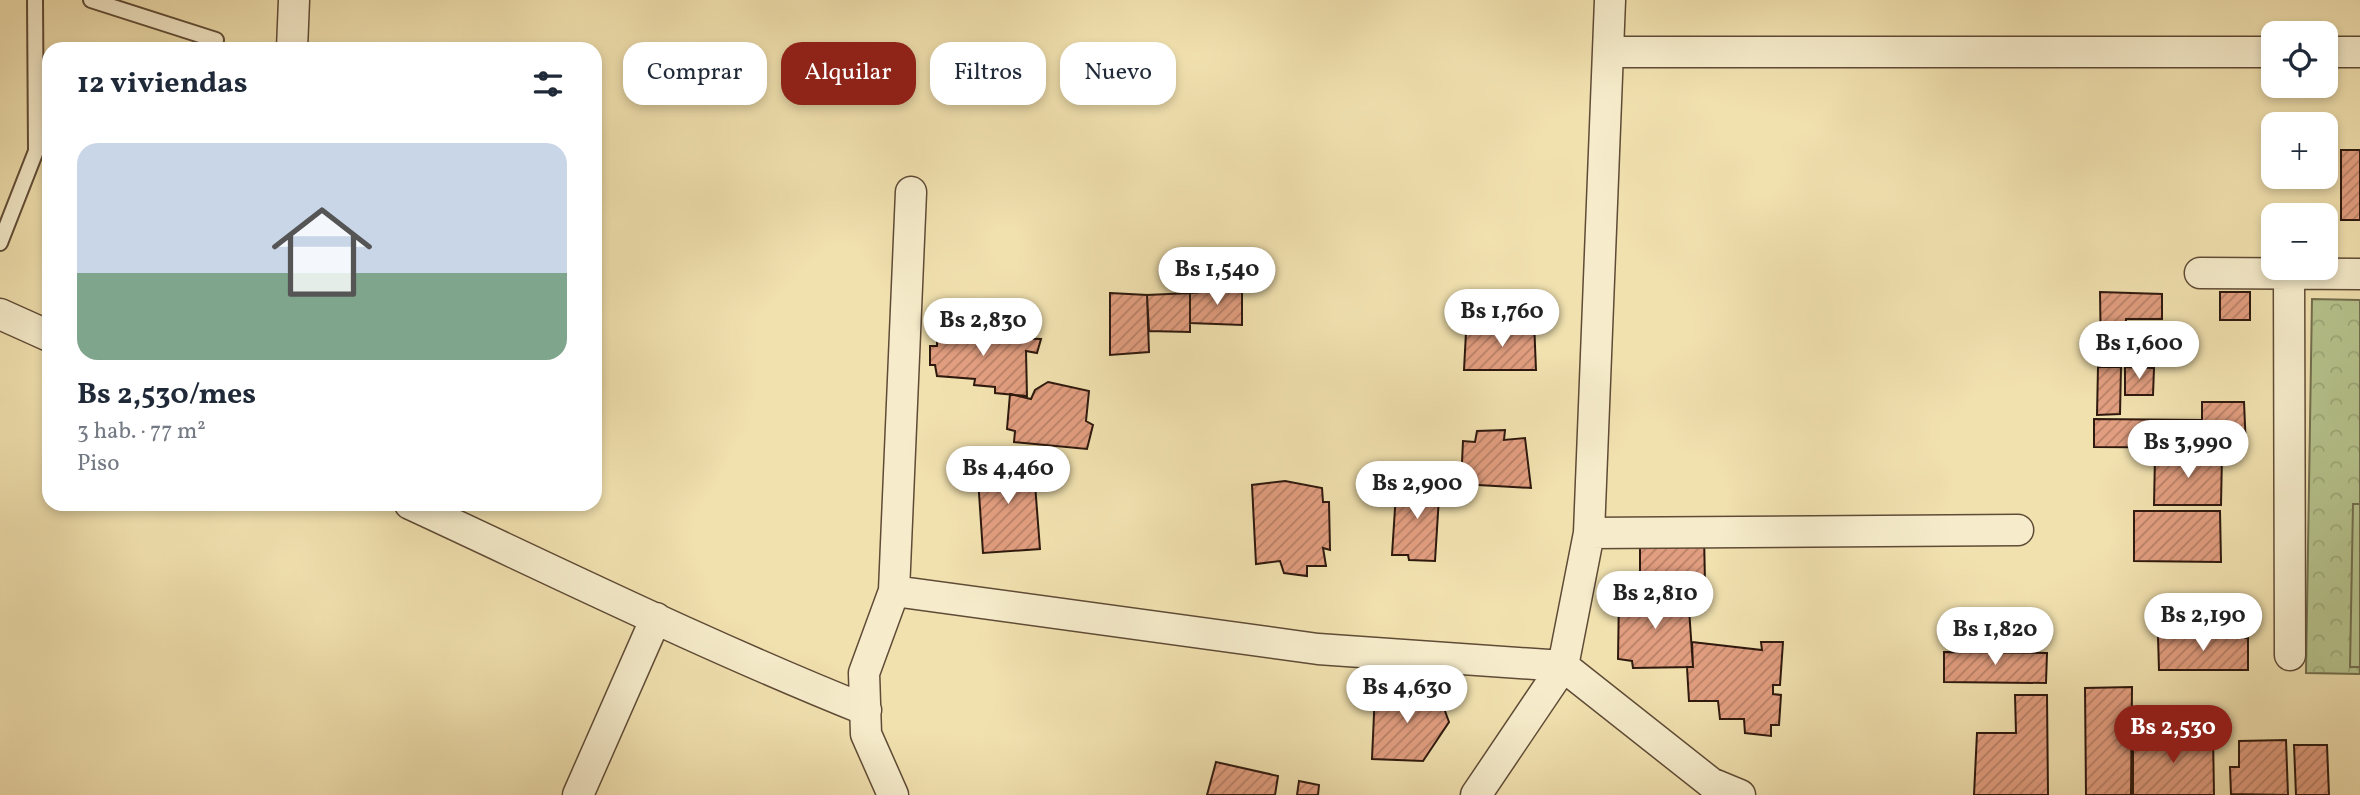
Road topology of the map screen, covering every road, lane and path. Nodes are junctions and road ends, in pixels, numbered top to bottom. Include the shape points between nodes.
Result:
1 (35, 0) edge
2 (91, 0) edge
3 (294, 0) edge
4 (1610, 0) edge
5 (216, 40) dead end
6 (292, 42) edge
7 (2360, 51) edge
8 (1608, 52) junction
9 (2261, 52) edge
10 (2338, 52) edge
11 (911, 192) dead end
12 (0, 243) edge
13 (2200, 273) dead end
14 (2261, 274) edge
15 (2338, 274) edge
16 (2360, 274) edge
17 (2289, 280) edge
18 (0, 314) edge
19 (42, 333) edge
20 (425, 511) edge
21 (2018, 530) dead end
22 (1589, 533) junction
23 (894, 592) junction
24 (656, 618) junction
25 (2290, 655) dead end
26 (1563, 666) junction
27 (866, 710) junction
28 (1711, 789) edge
29 (578, 795) edge
30 (893, 795) edge
31 (1476, 795) edge
32 (1740, 795) edge

1 - 12 lane via 36,151
2 - 5 lane
3 - 6 street
4 - 8 street
7 - 10 street
8 - 9 street
8 - 22 street
11 - 23 street
13 - 14 street
15 - 16 street
17 - 25 street
18 - 19 street
20 - 24 street
21 - 22 street
22 - 26 street
23 - 26 street via 1318,649
23 - 27 street via 864,673
24 - 27 street
24 - 29 street
26 - 28 street
26 - 31 street
27 - 30 street via 866,734
28 - 32 street

